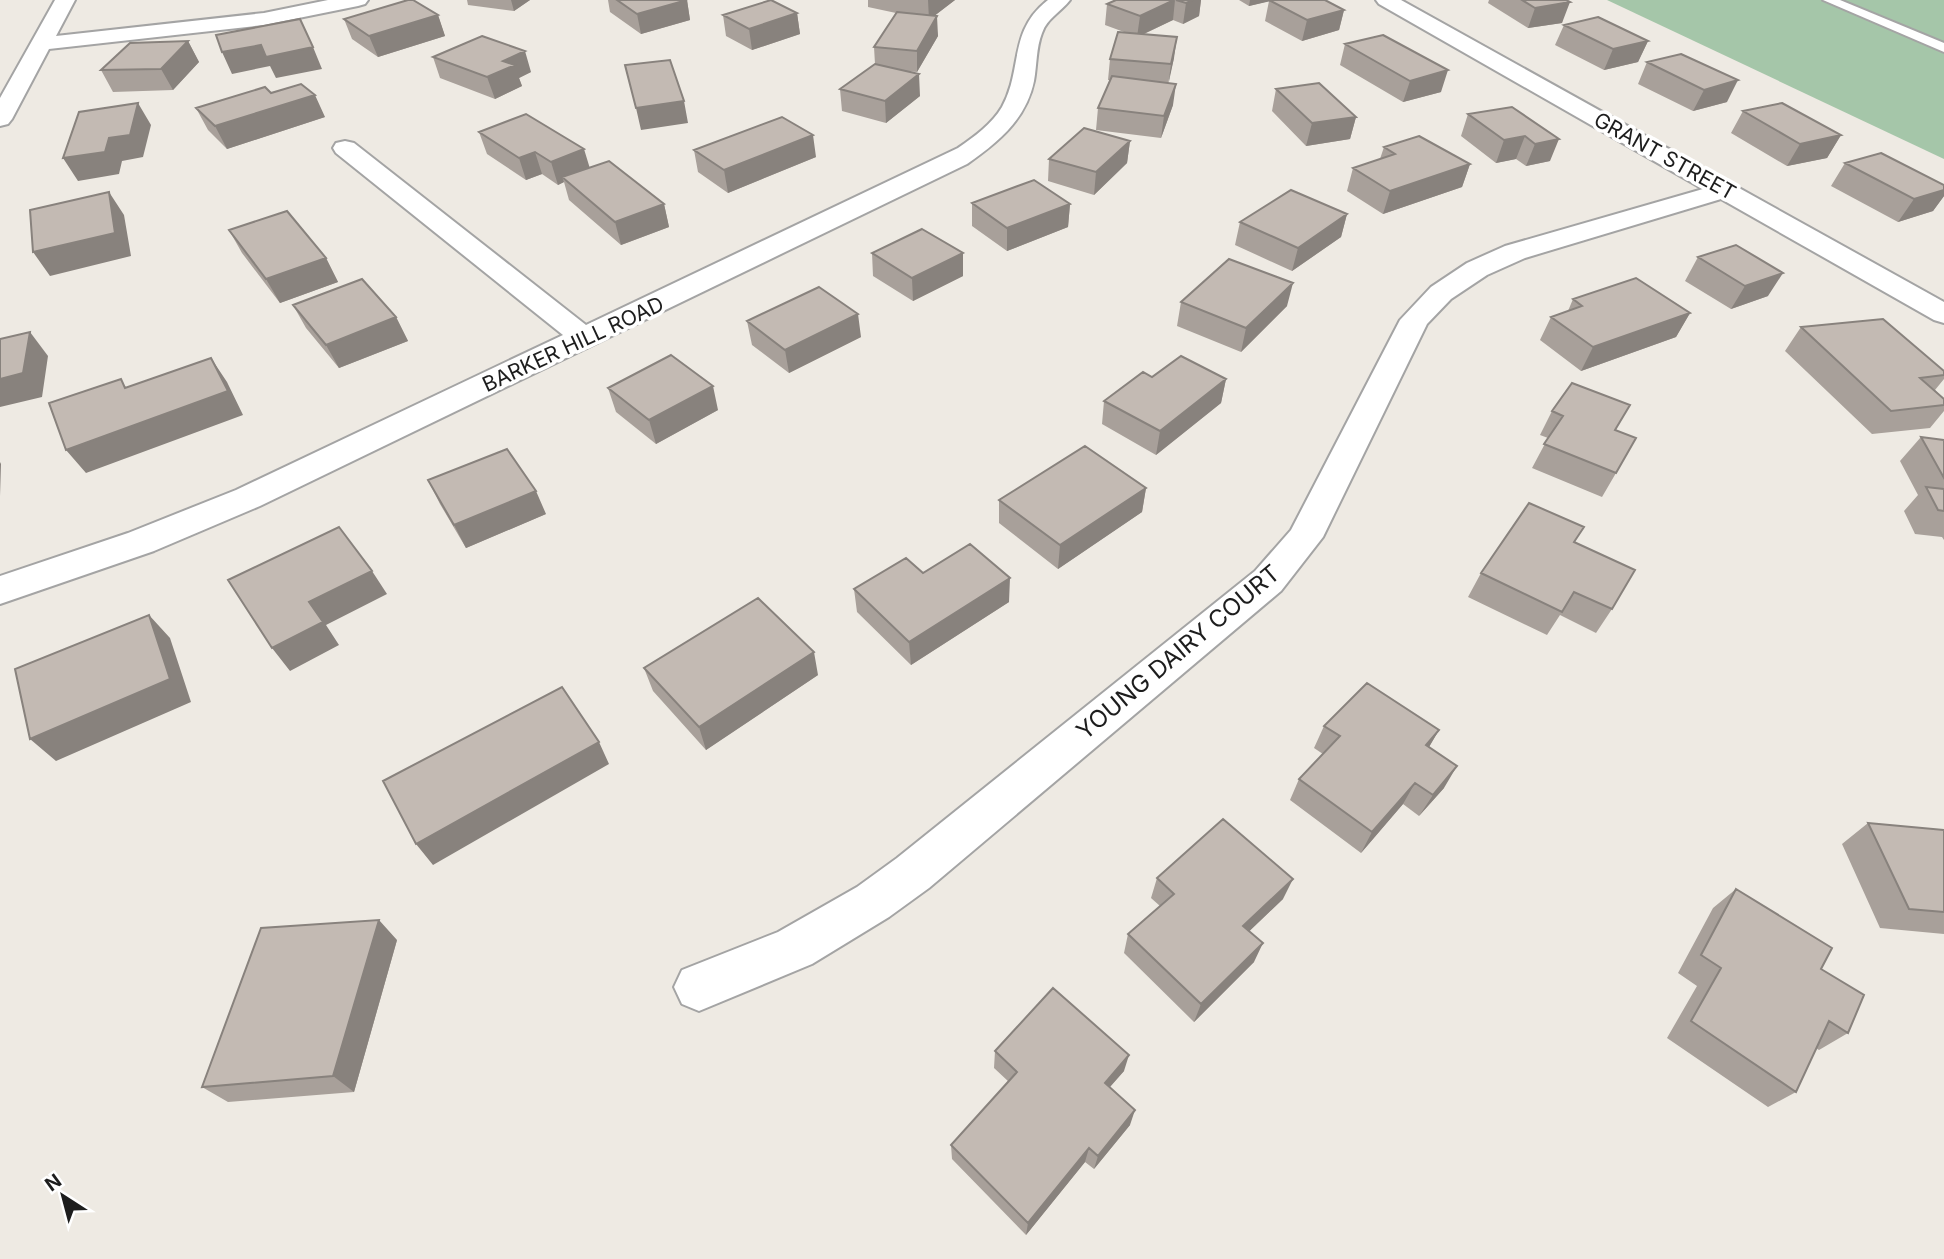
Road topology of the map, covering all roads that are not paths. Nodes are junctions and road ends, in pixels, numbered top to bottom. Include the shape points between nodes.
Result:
1 (65, 0) edge
2 (358, 0) edge
3 (1060, 0) edge
4 (1386, 0) edge
5 (1829, 0) edge
6 (40, 44) junction
7 (1944, 48) edge
8 (0, 119) edge
9 (345, 148) dead end
10 (1725, 190) junction
11 (1944, 314) edge
12 (585, 338) junction
13 (0, 590) edge
14 (699, 988) dead end

1 - 6 street
2 - 6 street via 264,19
3 - 12 street, BARKER HILL ROAD via 1038,20 1028,38 1018,96 1006,118 976,146 922,178
4 - 10 street, GRANT STREET
5 - 7 lane
6 - 8 street
9 - 12 street
10 - 11 street, GRANT STREET
10 - 14 street, YOUNG DAIRY COURT via 1515,252 1476,269 1441,293 1415,320 1396,354 1305,537 1268,581 873,902 795,948
12 - 13 street, BARKER HILL ROAD via 248,498 141,542

